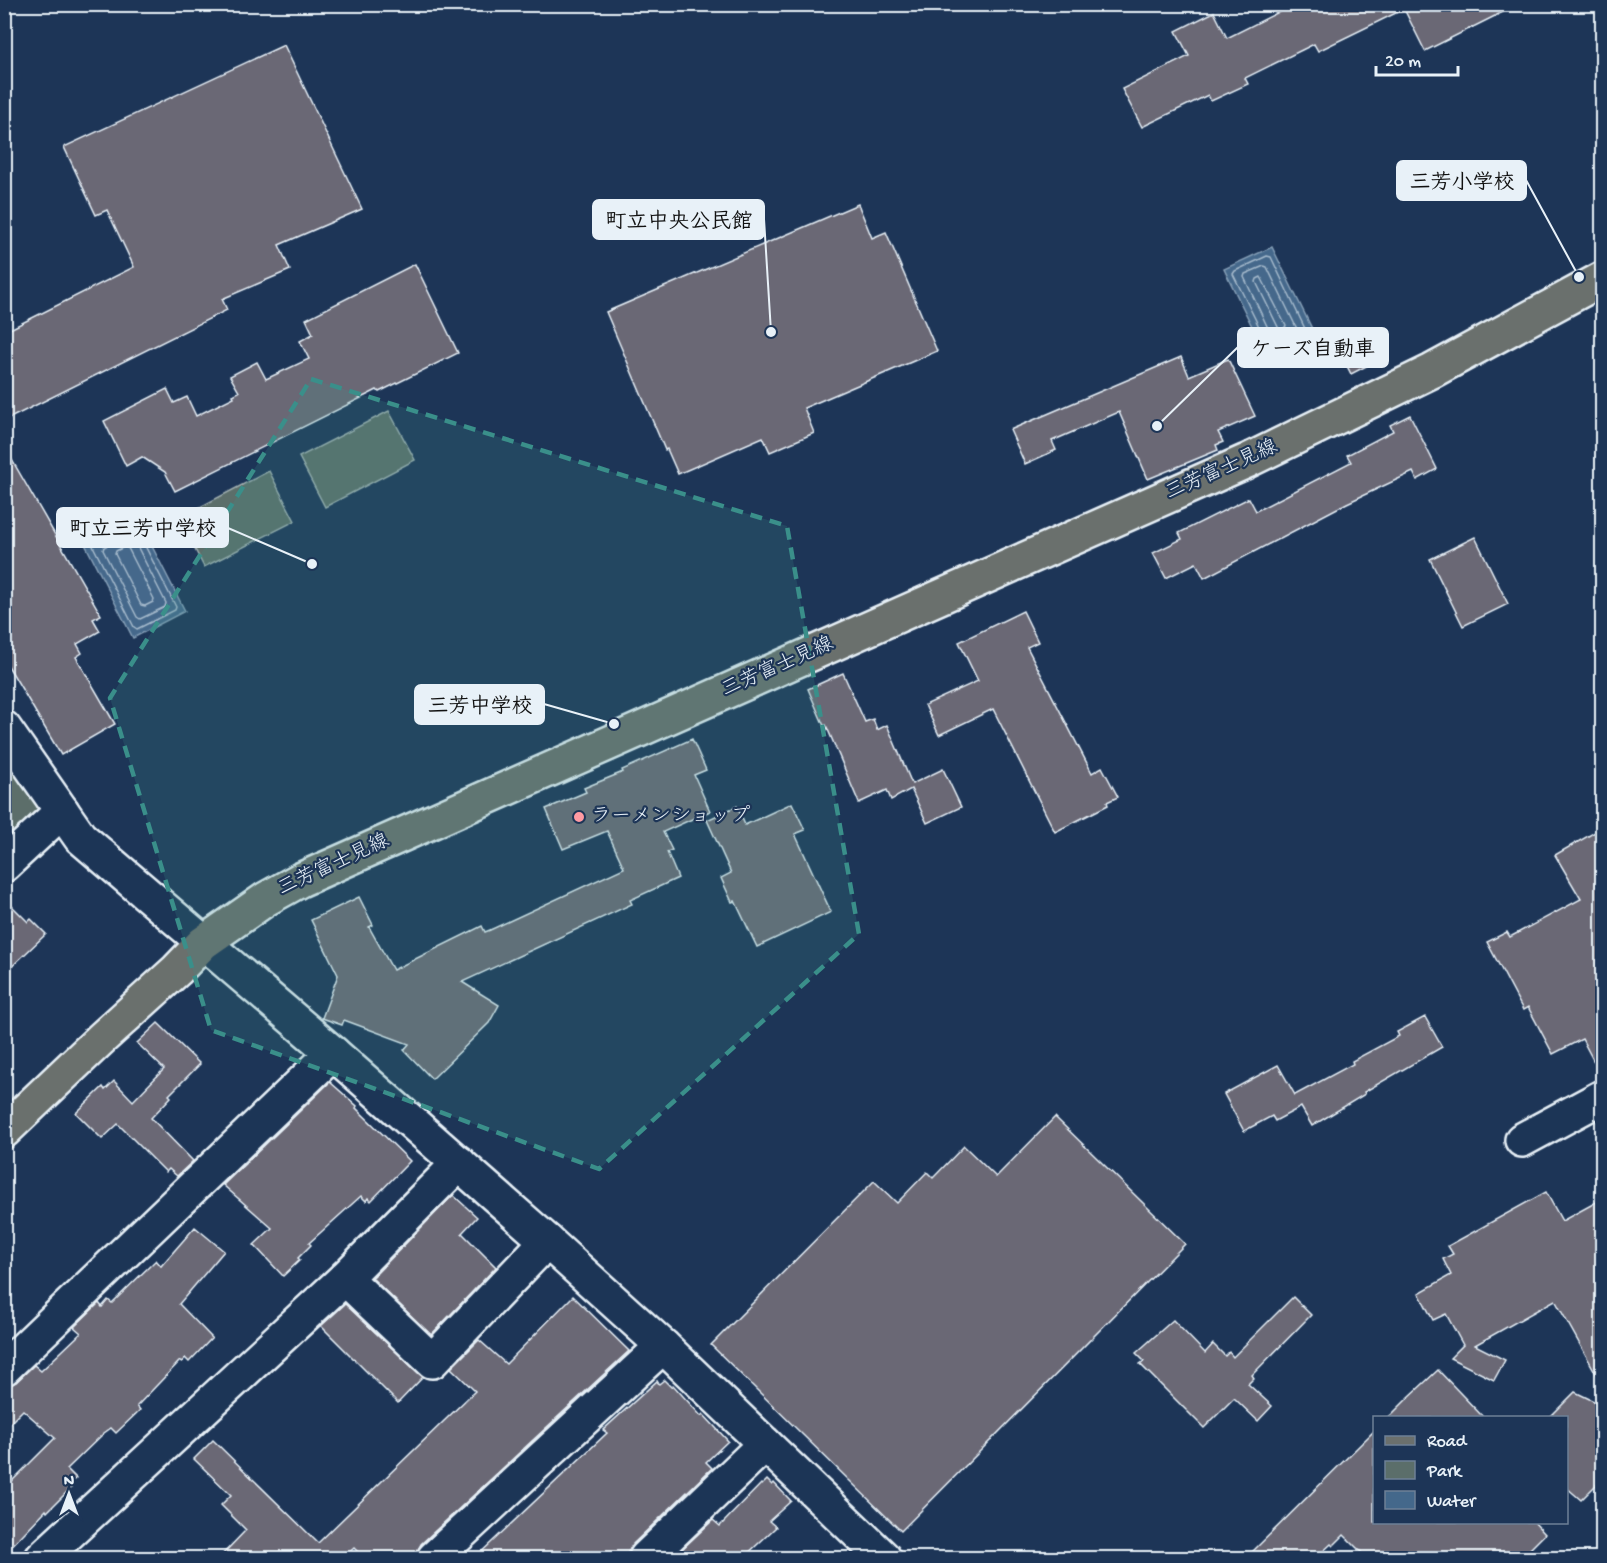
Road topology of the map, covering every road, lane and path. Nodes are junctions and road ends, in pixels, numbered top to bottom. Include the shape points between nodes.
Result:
1 (1602, 279) edge
2 (4, 728) edge
3 (62, 811) junction
4 (4, 865) edge
5 (203, 943) junction
6 (333, 1053) junction
7 (1602, 1097) edge
8 (4, 1131) edge
9 (1522, 1140) dead end
10 (459, 1163) junction
11 (548, 1241) junction
12 (345, 1278) junction
13 (663, 1346) junction
14 (4, 1368) edge
15 (765, 1444) junction
16 (42, 1558) edge
17 (434, 1558) edge
18 (645, 1558) edge
19 (884, 1558) edge

1 - 5 main road, 三芳富士見線 via 1432,371 1247,461 300,880
2 - 3 street
3 - 4 street
3 - 5 street via 80,837
5 - 6 street
5 - 8 main road, 三芳富士見線
6 - 10 street
6 - 14 street
7 - 9 street
10 - 11 street
10 - 12 street
11 - 12 street via 432,1361
11 - 13 street
12 - 16 street
13 - 15 street
13 - 17 street
15 - 18 street
15 - 19 street

